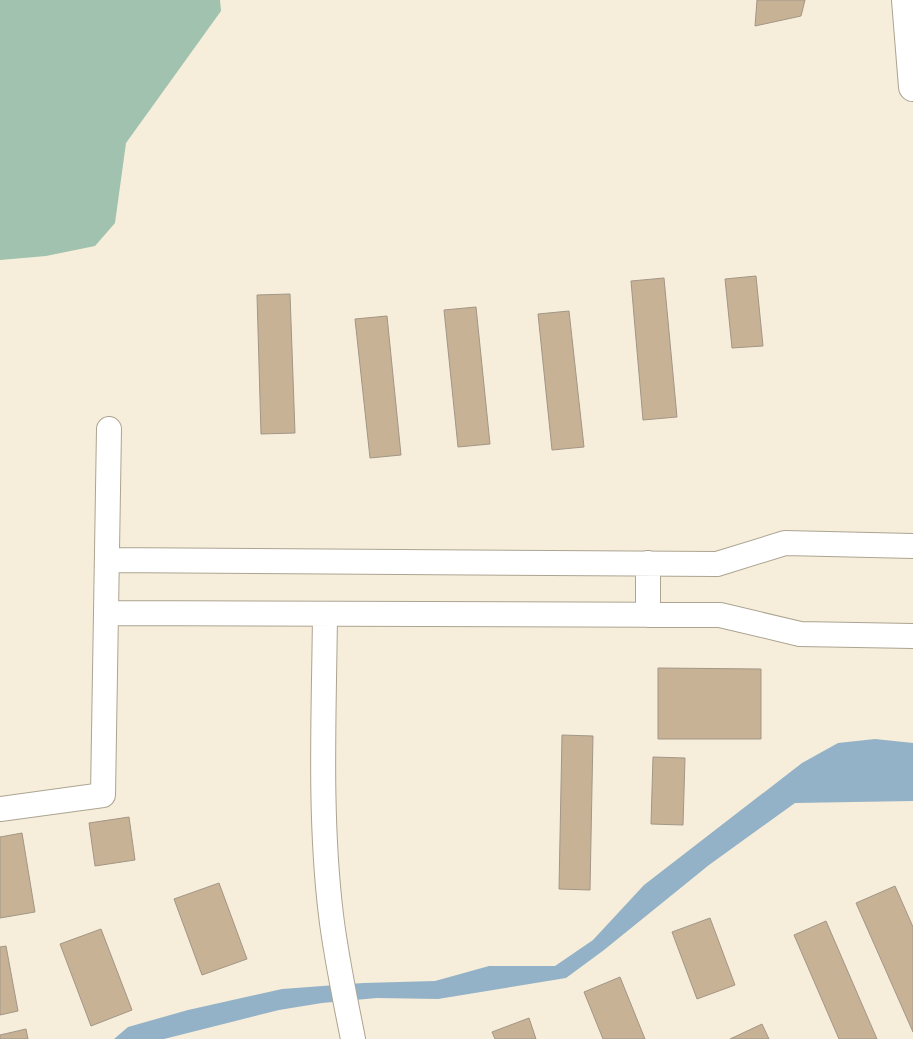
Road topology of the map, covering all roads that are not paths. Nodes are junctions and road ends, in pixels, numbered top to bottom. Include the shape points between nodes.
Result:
1 (906, 0) edge
2 (913, 87) edge
3 (109, 429) dead end
4 (913, 546) edge
5 (107, 560) junction
6 (648, 563) junction
7 (106, 613) junction
8 (325, 614) junction
9 (648, 615) junction
10 (913, 636) edge
11 (0, 809) edge
12 (353, 1039) edge

1 - 2 main road
3 - 5 street
4 - 6 street via 785,543 717,564
5 - 6 street
5 - 7 street
6 - 9 street
7 - 8 street
7 - 11 street via 103,795
8 - 9 street
8 - 12 street via 327,861 331,915
9 - 10 street via 720,615 800,634

